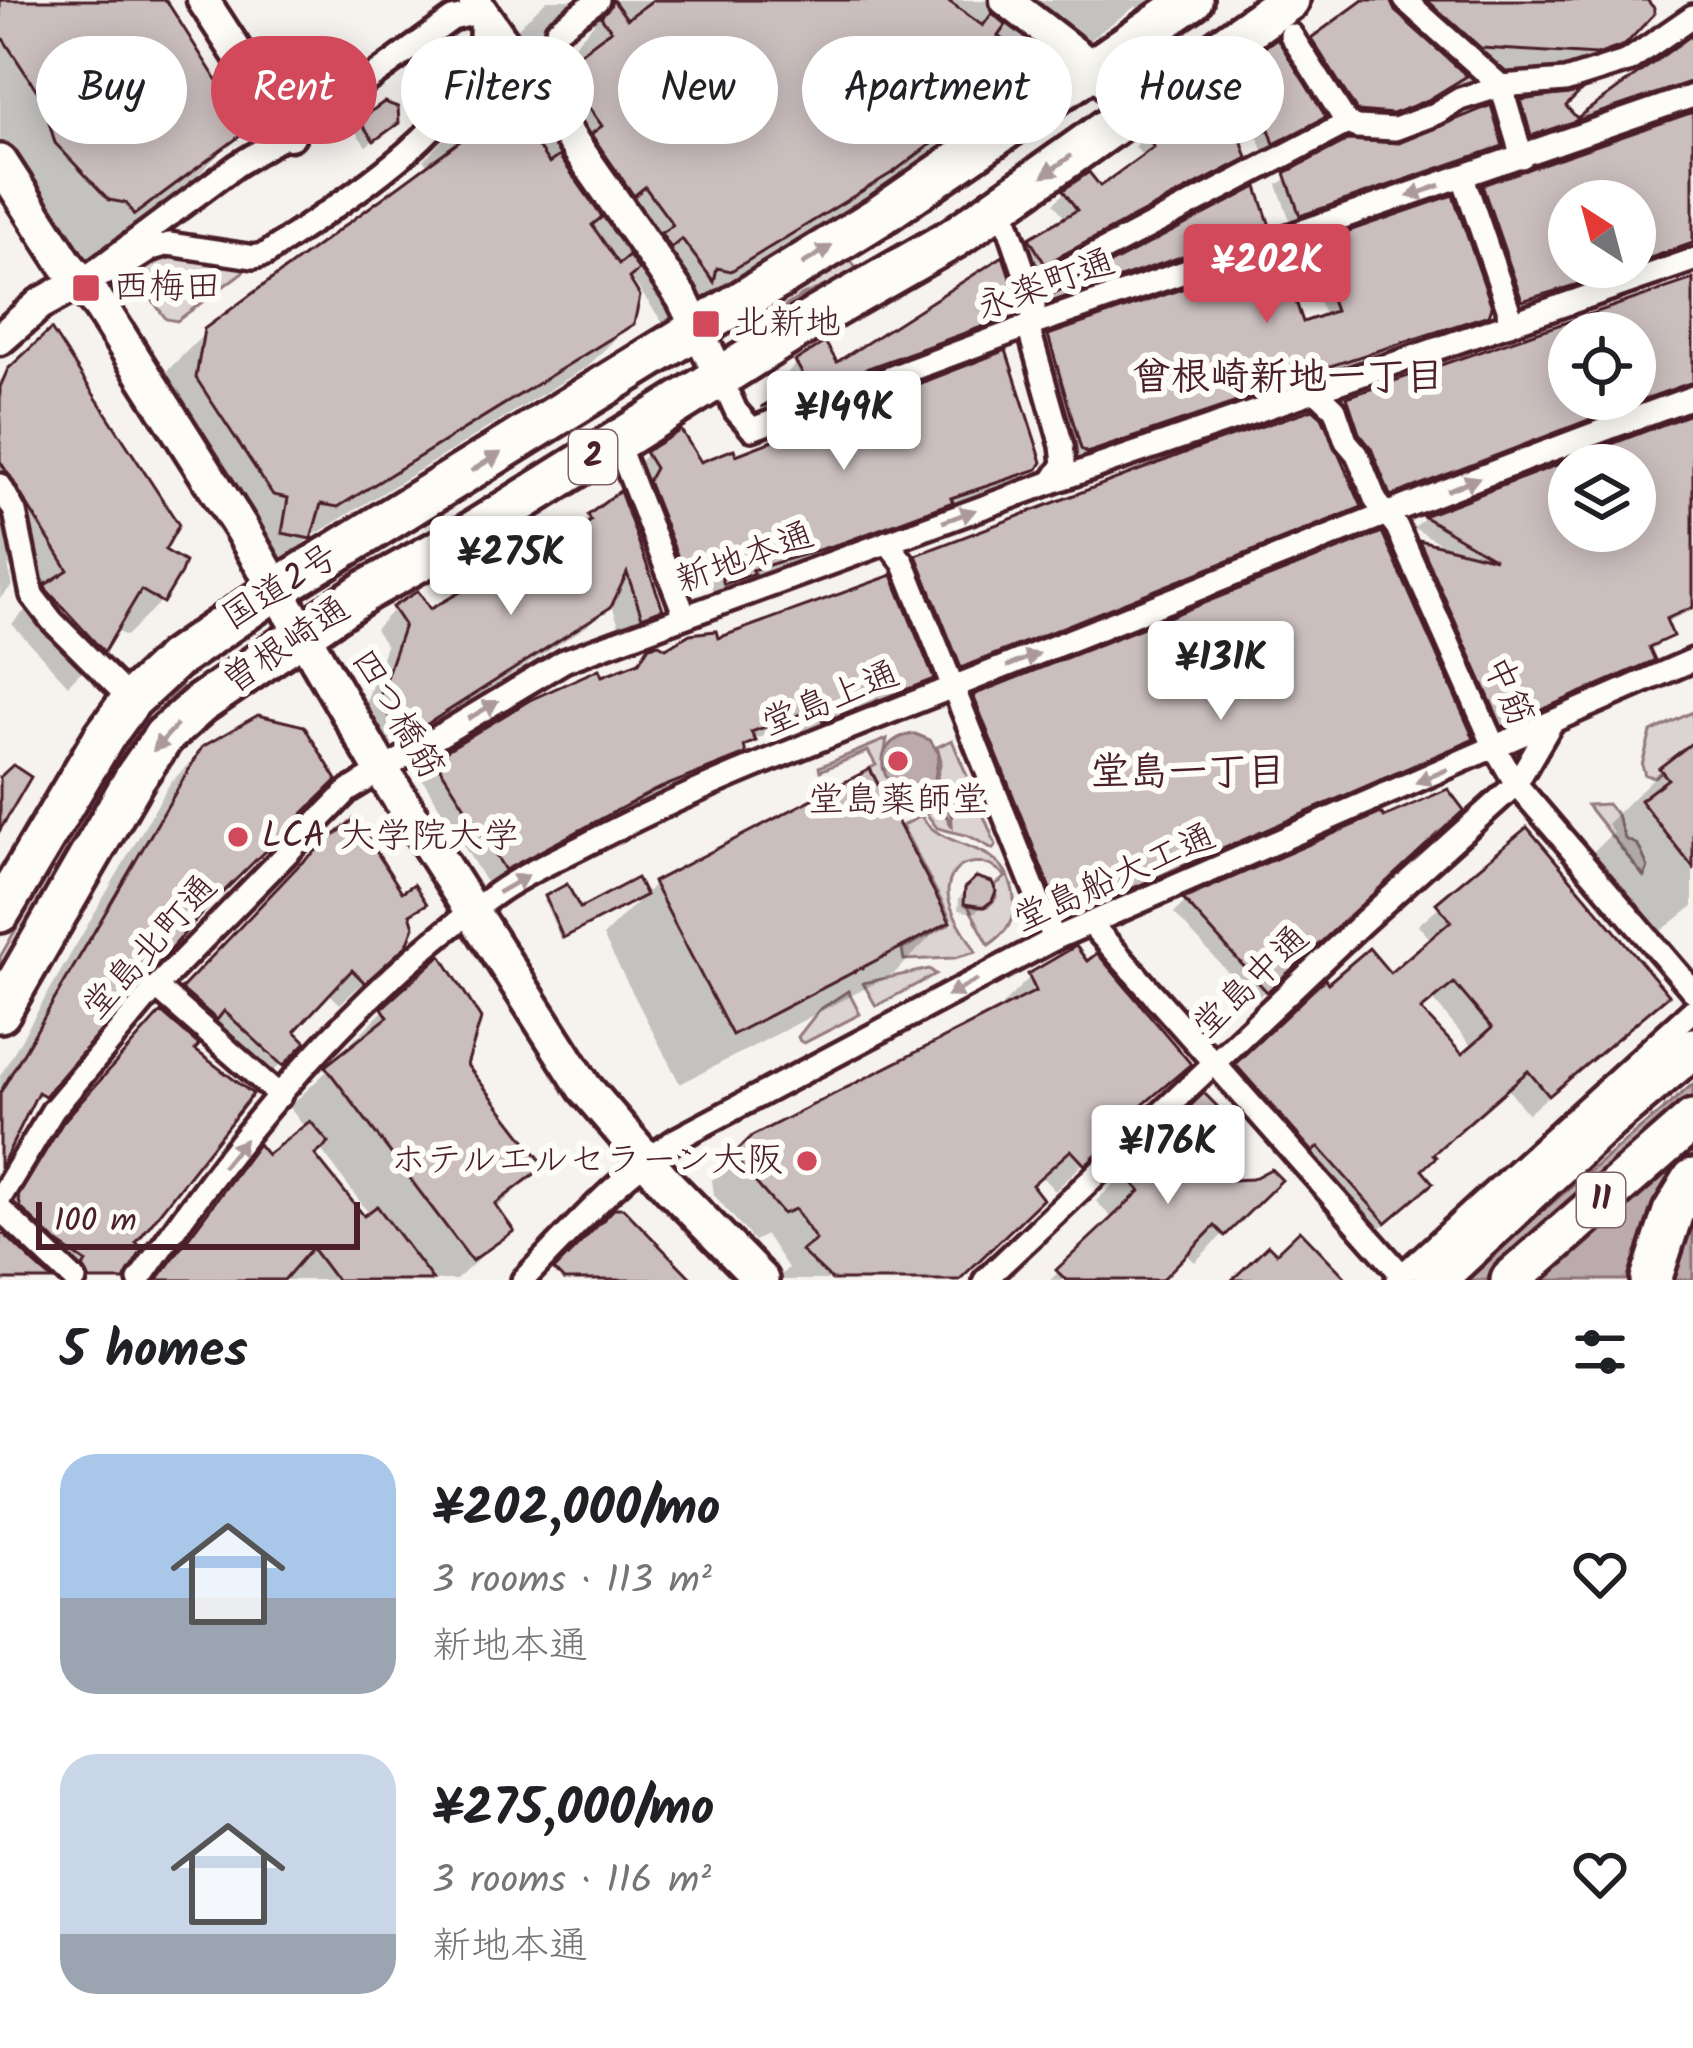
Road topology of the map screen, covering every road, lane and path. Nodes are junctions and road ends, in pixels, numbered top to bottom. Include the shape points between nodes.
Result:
1 (203, 0) edge
2 (598, 0) edge
3 (1006, 0) edge
4 (1192, 0) edge
5 (1405, 0) edge
6 (484, 4) edge
7 (1693, 16) edge
8 (1290, 17) edge
9 (557, 30) dead end
10 (226, 36) edge
11 (1258, 36) edge
12 (1094, 68) junction
13 (1096, 70) edge
14 (377, 73) edge
15 (1501, 86) junction
16 (1693, 96) edge
17 (1347, 122) junction
18 (1096, 138) edge
19 (273, 144) edge
20 (1522, 157) junction
21 (0, 162) edge
22 (1463, 177) junction
23 (1002, 206) junction
24 (1693, 260) edge
25 (80, 282) junction
26 (1030, 289) junction
27 (1509, 324) junction
28 (1031, 325) junction
29 (699, 328) junction
30 (0, 339) edge
31 (721, 378) junction
32 (1315, 390) junction
33 (1693, 397) edge
34 (617, 442) junction
35 (1052, 482) junction
36 (0, 485) edge
37 (1387, 515) junction
38 (887, 542) junction
39 (278, 588) junction
40 (685, 616) junction
41 (304, 635) junction
42 (1693, 660) edge
43 (951, 688) junction
44 (131, 700) junction
45 (1551, 724) junction
46 (1496, 748) junction
47 (382, 769) junction
48 (1516, 784) junction
49 (472, 911) junction
50 (0, 912) edge
51 (1090, 923) junction
52 (1054, 939) junction
53 (156, 987) junction
54 (1693, 991) edge
55 (1693, 1010) edge
56 (0, 1012) edge
57 (1693, 1048) edge
58 (1213, 1065) junction
59 (280, 1096) junction
60 (1693, 1120) edge
61 (645, 1159) junction
62 (1693, 1179) edge
63 (0, 1198) edge
64 (0, 1209) edge
65 (1411, 1278) edge
66 (75, 1280) edge
67 (139, 1280) edge
68 (523, 1280) edge
69 (761, 1280) edge
70 (985, 1280) edge
71 (1510, 1280) edge
72 (1651, 1280) edge

1 - 10 street
2 - 9 street
3 - 12 street
4 - 12 highway, 国道2号 / 2
5 - 15 street
6 - 14 street
6 - 25 street via 479,56 467,81 410,152 266,254 169,244
6 - 29 street
7 - 15 street via 1628,61 1565,81
8 - 11 highway, 曽根崎通 / 2
8 - 17 street
12 - 13 street
29 -> 12 highway, 国道2号 / 2
15 - 17 street via 1395,129
15 - 20 street
16 - 20 street, 永楽町通
17 - 26 street
18 -> 23 highway, 曽根崎通 / 2
19 - 25 street
20 - 22 street, 永楽町通
21 - 25 main road, 四つ橋筋
22 - 27 street
22 -> 28 street, 永楽町通
23 - 26 street
23 - 31 highway, 曽根崎通 / 2
24 - 27 street, 新地本通
25 - 30 street
25 - 39 main road, 四つ橋筋
26 - 28 street
27 - 32 street, 新地本通
28 - 31 street, 永楽町通 via 752,429
28 - 35 street via 1064,455
29 - 31 street
39 -> 29 highway, 国道2号 / 2
31 - 34 highway, 曽根崎通 / 2
32 - 35 street, 新地本通
32 - 37 street, 中筋 via 1335,409
37 -> 33 street, 堂島上通
34 - 40 street
34 - 41 highway, 曽根崎通 / 2
38 -> 35 street, 新地本通
36 - 44 street via 15,512 32,595
43 -> 37 street, 堂島上通
37 - 46 street, 中筋
38 - 40 street, 新地本通
38 - 43 street via 903,562
39 - 41 main road, 四つ橋筋
39 - 44 highway, 国道2号 / 2
47 -> 40 street, 新地本通 via 564,661
41 - 47 main road, 四つ橋筋
41 -> 56 highway, 曽根崎通 / 2 via 164,736
42 - 45 street, 堂島船大工通
49 -> 43 street, 堂島上通 via 676,797
43 - 52 street
44 - 50 highway, 国道2号 / 2
45 - 46 street, 堂島船大工通
45 - 48 street, 堂島中通
46 - 48 street, 中筋
46 -> 51 street, 堂島船大工通
47 - 49 main road, 四つ橋筋
47 - 53 street, 堂島北町通 via 348,791
48 - 54 street, 中筋
48 - 58 street, 堂島中通
49 - 59 street, 堂島上通 via 369,996
49 - 61 main road, 四つ橋筋 via 584,1087
51 - 52 street, 堂島船大工通
51 - 58 street
52 -> 61 street, 堂島船大工通
53 - 59 street
53 - 63 street, 堂島北町通 via 53,1110
55 - 65 street
57 - 65 highway
58 - 65 street
58 - 70 street, 堂島中通
67 -> 59 street, 堂島上通
60 - 71 highway, 11
61 - 68 street, 堂島船大工通
61 - 69 main road, 四つ橋筋
62 - 72 highway
64 - 66 street

